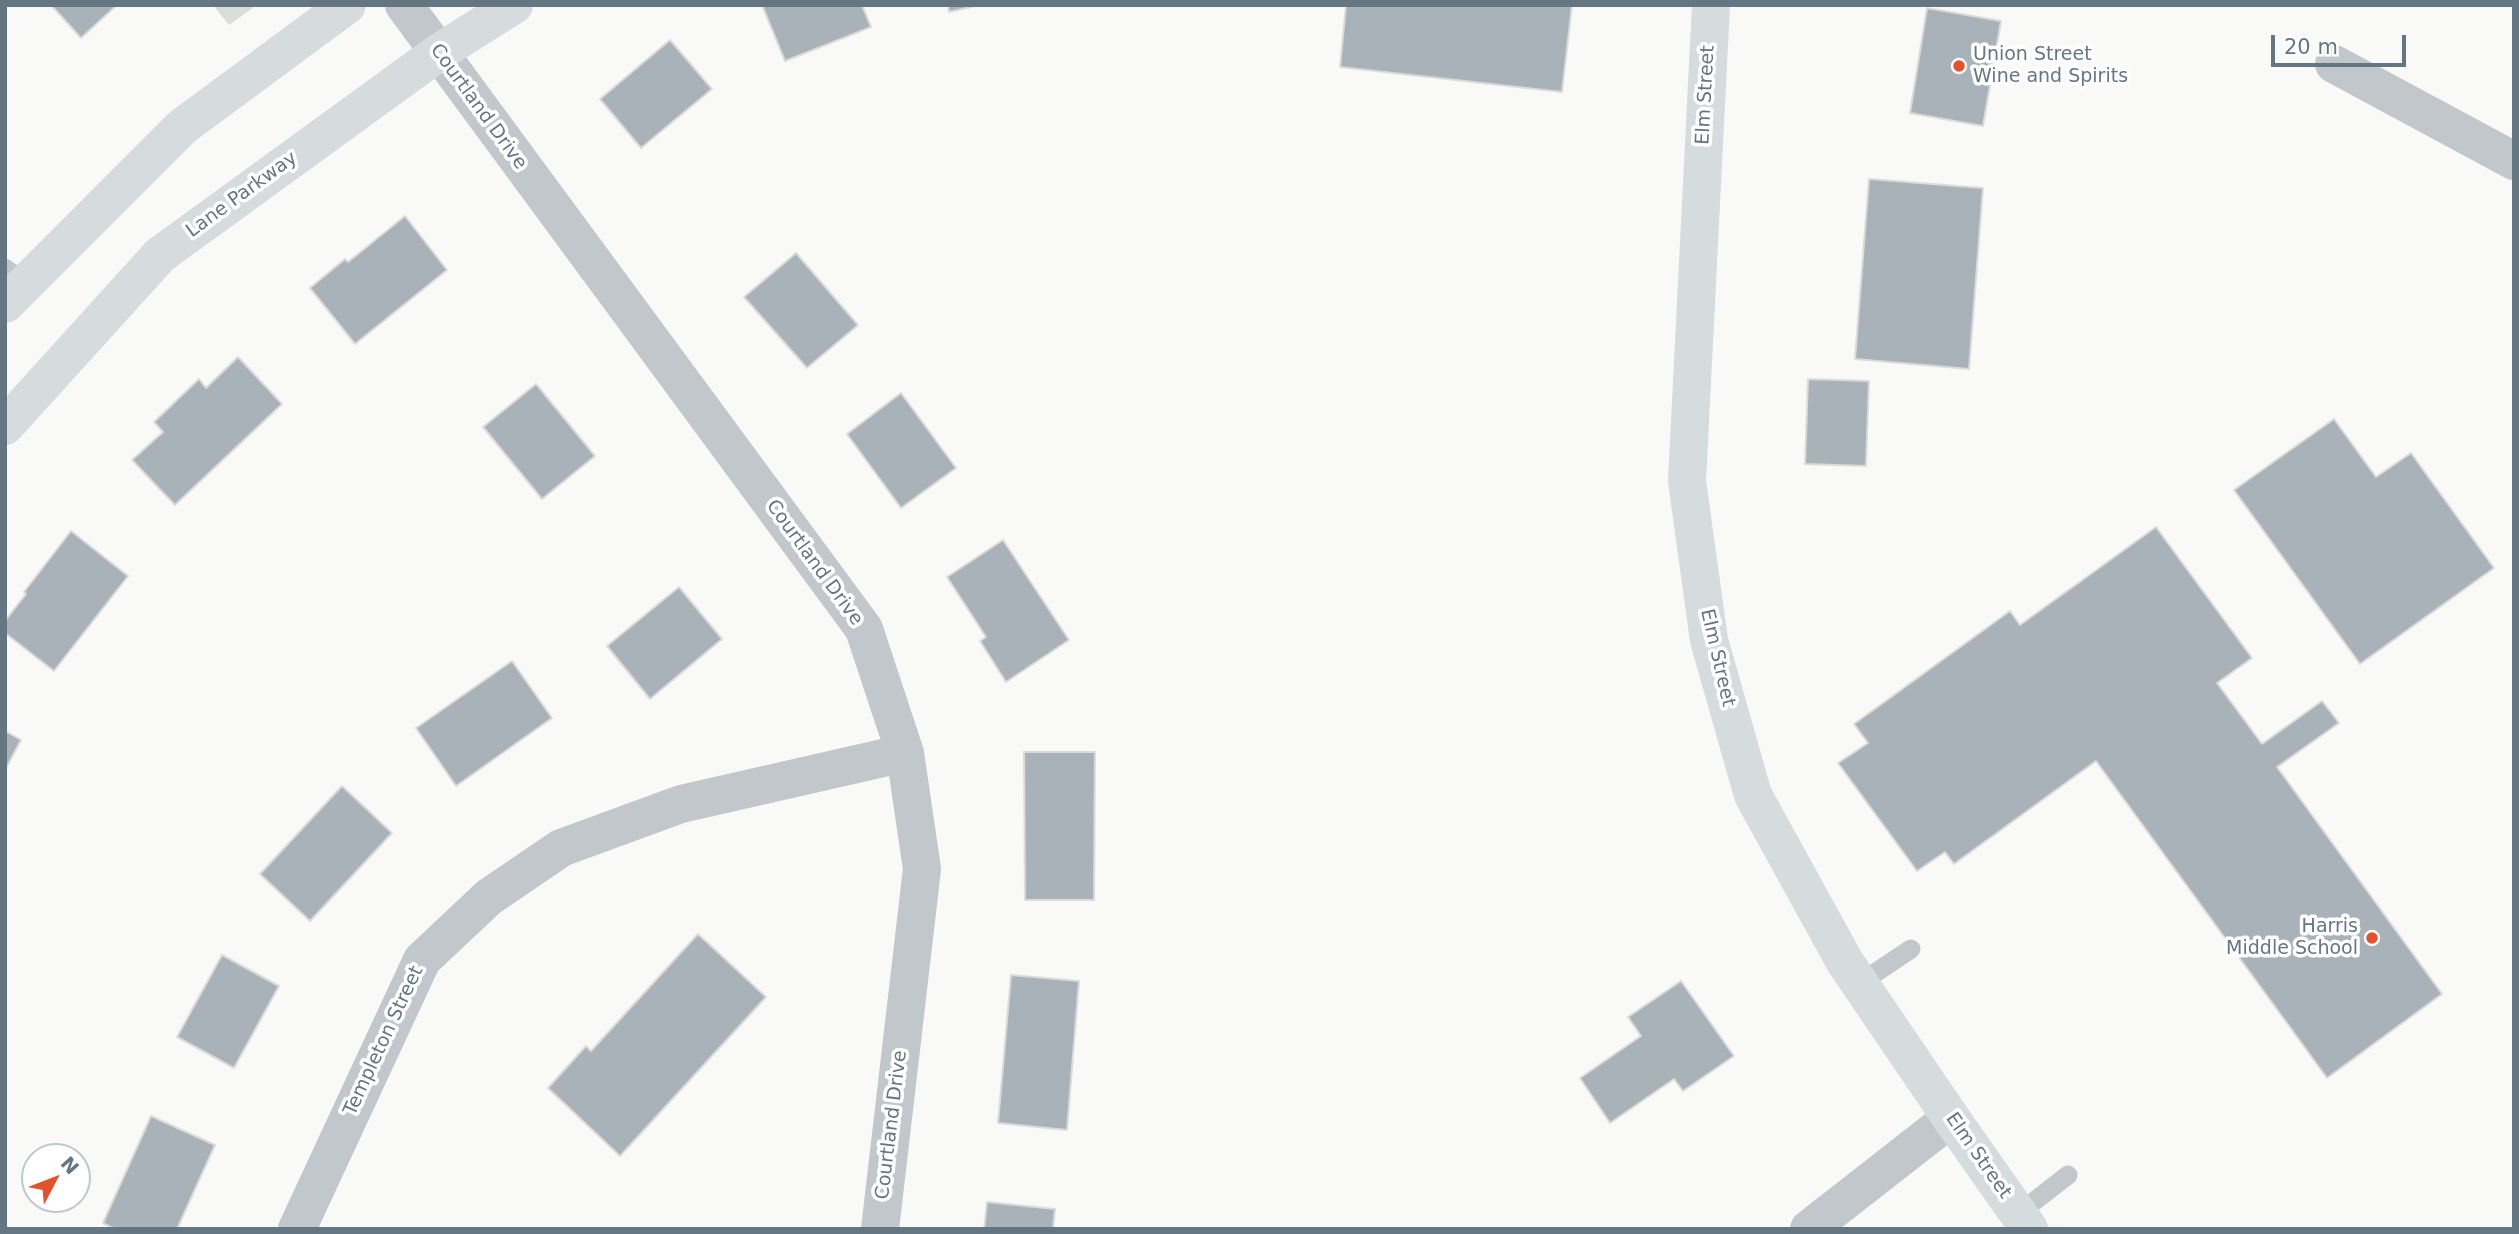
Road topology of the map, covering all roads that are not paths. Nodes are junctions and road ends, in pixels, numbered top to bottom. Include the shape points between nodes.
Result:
1 (347, 5) edge
2 (404, 5) edge
3 (514, 5) edge
4 (1711, 5) edge
5 (438, 53) junction
6 (2334, 64) dead end
7 (2514, 161) edge
8 (12, 285) edge
9 (5, 426) edge
10 (905, 753) junction
11 (1911, 949) dead end
12 (1860, 983) junction
13 (1951, 1118) junction
14 (2068, 1175) dead end
15 (2024, 1221) edge
16 (297, 1229) edge
17 (880, 1229) edge
18 (1809, 1229) edge

1 - 8 main road via 182,127
2 - 5 street, Courtland Drive
3 - 5 main road, Lane Parkway
4 - 12 main road, Elm Street via 1688,481 1709,640 1753,795
5 - 9 main road, Lane Parkway via 160,255
5 - 10 street, Courtland Drive via 864,629
6 - 7 street
10 - 16 street, Templeton Street via 681,804 561,848 489,897 422,960
10 - 17 street, Courtland Drive via 922,869
11 - 12 lane
12 - 13 main road, Elm Street
13 - 15 main road, Elm Street
13 - 18 street
14 - 15 lane

